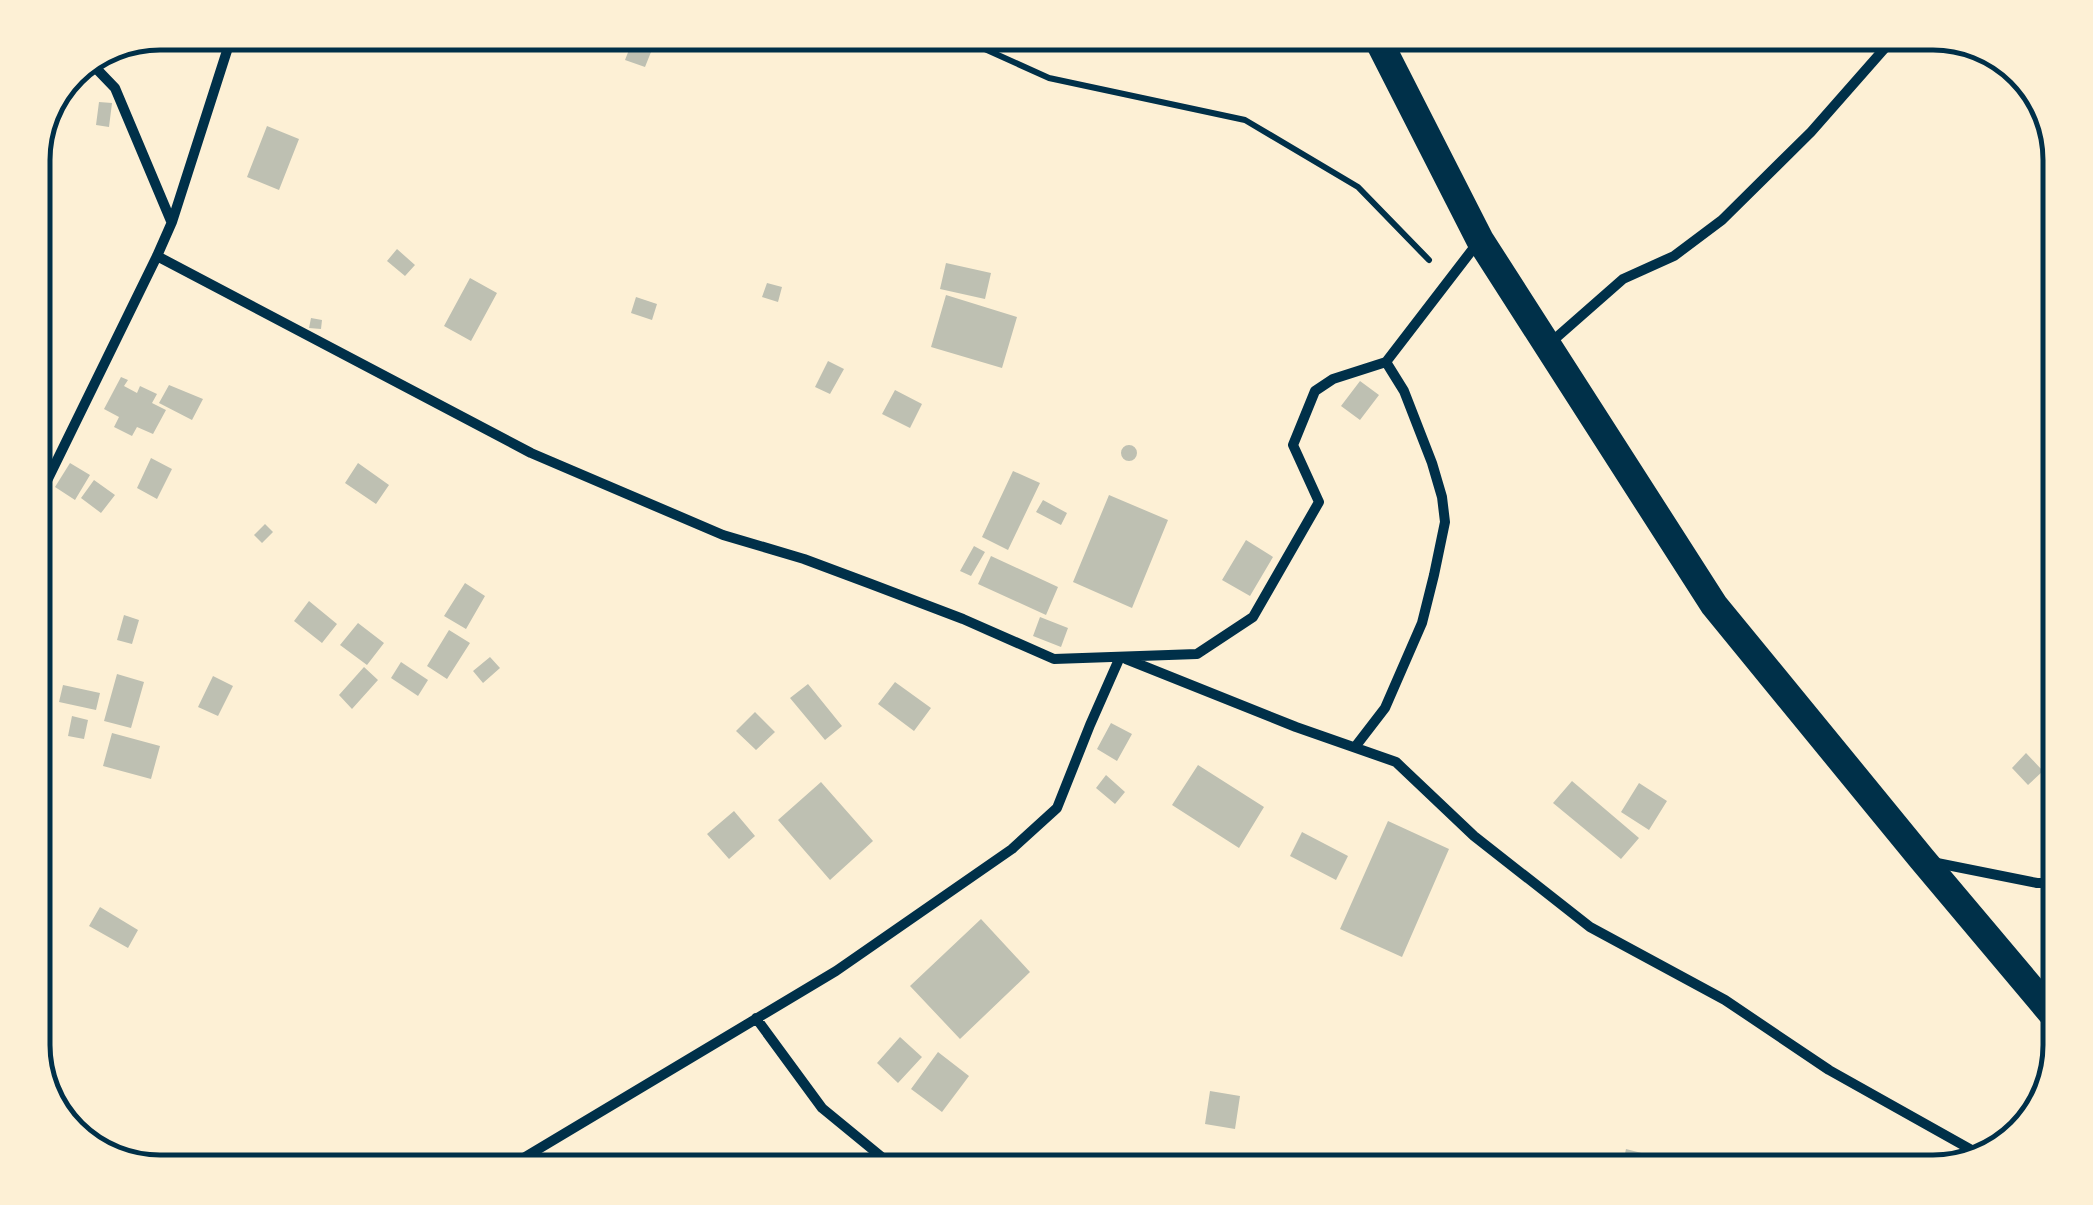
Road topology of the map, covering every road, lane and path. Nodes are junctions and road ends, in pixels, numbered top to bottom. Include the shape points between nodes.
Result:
1 (227, 50) edge
2 (987, 50) edge
3 (1383, 50) edge
4 (1883, 50) edge
5 (98, 70) edge
6 (172, 222) junction
7 (1480, 240) junction
8 (158, 256) junction
9 (1449, 280) junction
10 (1548, 344) junction
11 (1386, 362) junction
12 (50, 477) edge
13 (1120, 657) junction
14 (1354, 747) junction
15 (1922, 860) junction
16 (2043, 884) edge
17 (2043, 1002) edge
18 (756, 1018) junction
19 (1969, 1149) edge
20 (528, 1155) edge
21 (879, 1155) edge

1 - 6 street
2 - 9 path via 1048,78 1245,120 1358,187
3 - 7 highway
4 - 10 street via 1722,220 1674,256 1623,279
5 - 6 street via 116,88
6 - 8 street
7 - 9 street
7 - 10 highway
8 - 12 street
8 - 13 street via 531,453 724,535 872,584 1054,659
9 - 11 street
10 - 15 highway via 1714,605
11 - 13 street via 1315,391 1294,444 1320,502 1253,617 1196,654
11 - 14 street via 1432,463 1445,522 1422,623 1385,708
13 - 14 street
13 - 18 street via 1058,808 1012,849
14 - 19 street via 1396,762 1474,836 1590,927 1726,1000 1828,1070
15 - 16 street
15 - 17 highway
18 - 20 street
18 - 21 street via 822,1108

